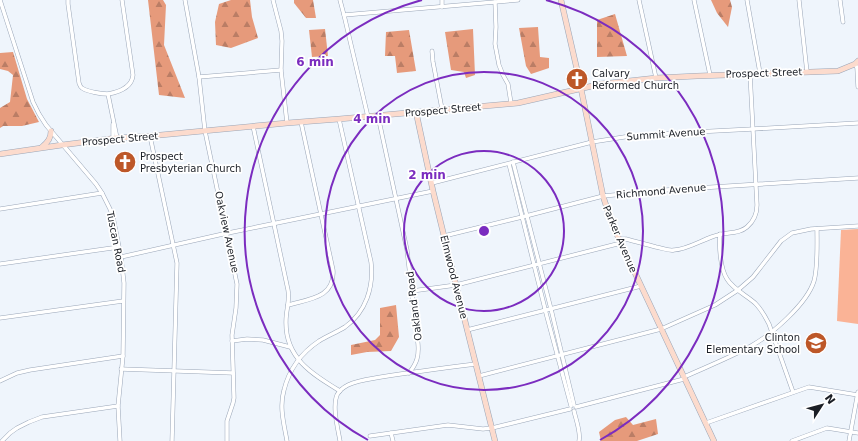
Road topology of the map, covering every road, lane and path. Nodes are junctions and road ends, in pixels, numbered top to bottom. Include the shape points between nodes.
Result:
1 (0, 0) edge
2 (68, 0) edge
3 (122, 0) edge
4 (185, 0) edge
5 (273, 0) edge
6 (340, 0) edge
7 (442, 0) edge
8 (518, 0) edge
9 (561, 0) edge
10 (639, 0) edge
11 (694, 0) edge
12 (747, 0) edge
13 (799, 0) edge
14 (840, 0) edge
15 (495, 2) junction
16 (442, 7) junction
17 (344, 15) junction
18 (843, 22) dead end
19 (432, 51) dead end
20 (857, 62) edge
21 (281, 70) junction
22 (807, 72) junction
23 (750, 74) junction
24 (760, 74) junction
25 (710, 75) junction
26 (199, 77) junction
27 (656, 78) junction
28 (858, 82) edge
29 (858, 87) edge
30 (581, 88) junction
31 (108, 94) junction
32 (512, 104) junction
33 (442, 109) junction
34 (416, 112) junction
35 (368, 116) junction
36 (378, 116) junction
37 (339, 119) junction
38 (301, 122) junction
39 (287, 123) junction
40 (858, 123) edge
41 (253, 126) junction
42 (753, 129) junction
43 (51, 131) junction
44 (205, 131) junction
45 (150, 136) junction
46 (115, 138) junction
47 (592, 142) junction
48 (62, 144) junction
49 (41, 148) junction
50 (0, 154) edge
51 (513, 162) junction
52 (509, 164) junction
53 (858, 178) edge
54 (432, 183) junction
55 (756, 184) junction
56 (433, 191) junction
57 (102, 193) junction
58 (603, 196) junction
59 (396, 199) junction
60 (358, 207) junction
61 (0, 209) edge
62 (321, 214) junction
63 (527, 216) junction
64 (522, 217) junction
65 (274, 224) junction
66 (858, 226) edge
67 (817, 229) junction
68 (227, 234) junction
69 (720, 234) junction
70 (444, 236) junction
71 (620, 241) junction
72 (174, 246) junction
73 (119, 247) junction
74 (121, 257) junction
75 (0, 264) edge
76 (539, 264) junction
77 (534, 265) junction
78 (456, 285) junction
79 (641, 286) junction
80 (738, 290) junction
81 (412, 291) junction
82 (123, 301) junction
83 (288, 305) junction
84 (551, 309) junction
85 (545, 310) junction
86 (0, 318) edge
87 (661, 329) junction
88 (467, 330) junction
89 (772, 331) junction
90 (232, 341) junction
91 (290, 347) junction
92 (562, 355) junction
93 (122, 356) junction
94 (557, 356) junction
95 (298, 360) junction
96 (476, 364) junction
97 (121, 369) junction
98 (174, 371) junction
99 (233, 372) junction
100 (408, 372) junction
101 (479, 376) junction
102 (684, 378) junction
103 (0, 381) edge
104 (340, 391) junction
105 (793, 392) junction
106 (858, 394) edge
107 (118, 406) junction
108 (573, 408) junction
109 (706, 423) junction
110 (492, 428) junction
111 (850, 432) junction
112 (391, 433) junction
113 (858, 434) edge
114 (370, 436) dead end
115 (2, 441) edge
116 (120, 441) edge
117 (172, 441) edge
118 (227, 441) edge
119 (287, 441) edge
120 (340, 441) edge
121 (393, 441) edge
122 (496, 441) edge
123 (579, 441) edge
124 (714, 441) edge
125 (792, 441) edge
126 (849, 441) edge

1 - 43 street, Tuscan Road via 33,102 38,114
2 - 31 street via 80,86 100,94
3 - 31 street via 133,75 129,85
4 - 26 street, Oakview Avenue
5 - 21 street via 281,31
6 - 17 street
7 - 16 street
8 - 15 street
9 - 30 street, Parker Avenue
10 - 27 street
11 - 25 street
12 - 24 street
13 - 22 street
14 - 18 street
15 - 16 street
15 - 32 street via 495,44
16 - 17 street
17 - 35 street
19 - 33 street
20 - 22 street, Prospect Street via 838,71
20 - 28 street
21 - 26 street
21 - 39 street
22 - 24 street, Prospect Street
23 - 24 street, Prospect Street
23 - 25 street, Prospect Street
23 - 42 street
25 - 27 street, Prospect Street
26 - 44 street, Oakview Avenue
27 - 30 street, Prospect Street
28 - 29 street
30 - 32 street, Prospect Street
30 - 47 street, Parker Avenue
31 - 46 street
32 - 33 street, Prospect Street
33 - 34 street, Prospect Street
34 - 36 street, Prospect Street
34 - 54 street, Elmwood Avenue
35 - 36 street, Prospect Street
35 - 37 street, Prospect Street
36 - 59 street, Oakland Road
37 - 38 street, Prospect Street
37 - 60 street
38 - 39 street, Prospect Street
38 - 62 street
39 - 41 street, Prospect Street
40 - 42 street, Summit Avenue
41 - 44 street, Prospect Street
41 - 65 street
42 - 47 street, Summit Avenue via 637,135
42 - 55 street
43 - 48 street, Tuscan Road
43 - 49 street via 50,138
44 - 45 street, Prospect Street
44 - 68 street, Oakview Avenue
45 - 46 street, Prospect Street
45 - 72 street
46 - 48 street, Prospect Street
47 - 51 street, Summit Avenue
47 - 58 street, Parker Avenue
48 - 49 street, Prospect Street
48 - 57 street, Tuscan Road
49 - 50 street, Prospect Street
51 - 52 street, Summit Avenue
51 - 63 street
52 - 54 street, Summit Avenue
52 - 64 street
53 - 55 street, Richmond Avenue
54 - 56 street, Elmwood Avenue
55 - 58 street, Richmond Avenue
55 - 69 street via 757,208 752,221 739,231
56 - 59 street
56 - 70 street, Elmwood Avenue
57 - 61 street
57 - 73 street, Tuscan Road via 113,217
58 - 63 street, Richmond Avenue
58 - 71 street, Parker Avenue
59 - 60 street
59 - 81 street, Oakland Road via 407,250
60 - 62 street
60 - 95 street via 372,269 369,295 351,322 318,342
62 - 65 street
62 - 83 street via 334,276 332,285 321,295
63 - 64 street, Richmond Avenue
63 - 76 street
64 - 70 street, Richmond Avenue
64 - 77 street
65 - 68 street
65 - 83 street via 288,290
66 - 67 street
67 - 80 street via 807,229 787,236
67 - 89 street via 816,273 810,290 795,310
68 - 72 street
68 - 90 street, Oakview Avenue via 238,284
69 - 71 street via 676,250 626,239
69 - 80 street via 722,269 726,279
70 - 78 street, Elmwood Avenue
71 - 76 street
71 - 79 street, Parker Avenue
72 - 74 street
72 - 98 street via 178,268
73 - 74 street, Tuscan Road
73 - 75 street
74 - 82 street, Tuscan Road
76 - 77 street
76 - 84 street
77 - 78 street
77 - 85 street
78 - 81 street
78 - 88 street, Elmwood Avenue
79 - 84 street
79 - 87 street, Parker Avenue
80 - 87 street via 715,305
80 - 89 street via 760,308
81 - 100 street, Oakland Road via 418,353 416,363
82 - 86 street
82 - 93 street, Tuscan Road
83 - 91 street via 286,322
84 - 85 street
84 - 92 street
85 - 88 street
85 - 94 street
87 - 92 street
87 - 102 street, Parker Avenue
88 - 96 street, Elmwood Avenue
89 - 102 street via 752,346
89 - 105 street
90 - 91 street via 263,340
90 - 99 street, Oakview Avenue
91 - 95 street
92 - 94 street
92 - 108 street
93 - 97 street, Tuscan Road
93 - 103 street via 30,370
94 - 101 street
94 - 108 street
95 - 104 street via 310,372
95 - 119 street via 286,382 282,398
96 - 100 street
96 - 101 street, Elmwood Avenue
97 - 98 street
97 - 107 street, Tuscan Road
98 - 99 street
98 - 117 street
99 - 118 street, Oakview Avenue via 234,403 227,421
100 - 104 street via 353,382
101 - 110 street, Elmwood Avenue
102 - 108 street
102 - 109 street, Parker Avenue
104 - 120 street via 335,407
105 - 106 street via 809,387
105 - 109 street
106 - 111 street
107 - 115 street via 42,418 17,428
107 - 116 street, Tuscan Road
108 - 110 street
108 - 123 street
109 - 124 street, Parker Avenue
110 - 112 street via 448,425
110 - 122 street, Elmwood Avenue
111 - 113 street
111 - 125 street via 827,428
111 - 126 street
112 - 114 street
112 - 121 street

